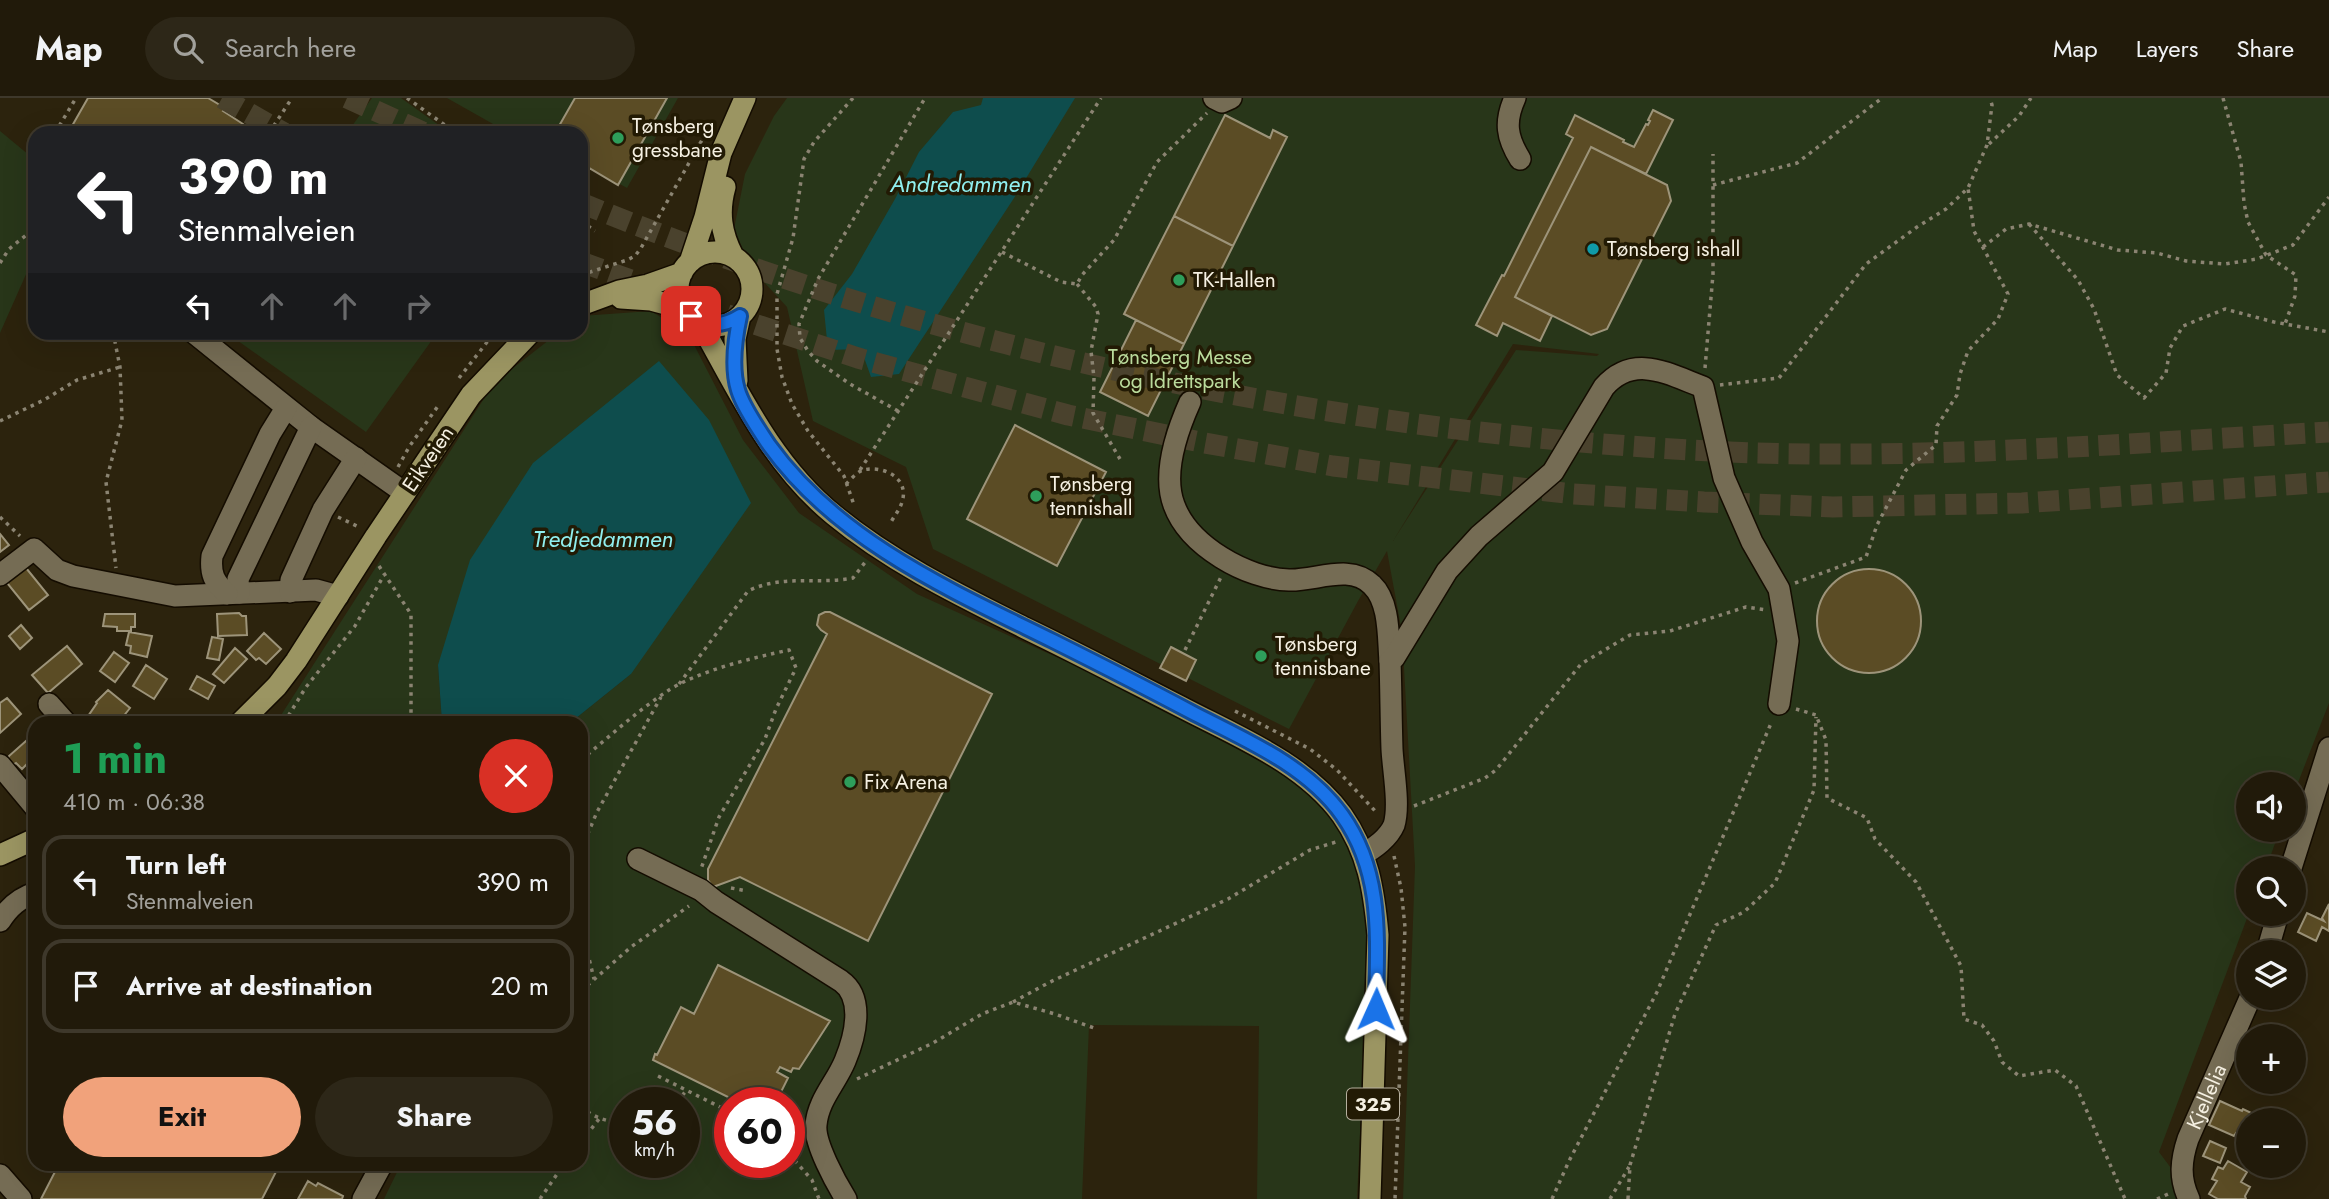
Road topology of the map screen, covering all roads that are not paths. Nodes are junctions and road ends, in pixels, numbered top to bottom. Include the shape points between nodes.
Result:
1 (745, 98) edge
2 (758, 98) edge
3 (1514, 98) edge
4 (1520, 159) dead end
5 (733, 256) junction
6 (686, 268) junction
7 (590, 303) edge
8 (692, 315) junction
9 (740, 316) junction
10 (203, 340) edge
11 (523, 340) edge
12 (738, 390) junction
13 (1190, 402) dead end
14 (286, 408) junction
15 (312, 428) junction
16 (356, 458) junction
17 (405, 493) junction
18 (0, 575) edge
19 (290, 592) junction
20 (233, 594) junction
21 (338, 596) junction
22 (1390, 661) junction
23 (49, 704) dead end
24 (1779, 704) road end
25 (60, 716) edge
26 (248, 716) edge
27 (2329, 748) edge
28 (0, 765) edge
29 (28, 799) edge
30 (28, 842) edge
31 (1359, 845) junction
32 (0, 855) edge
33 (2295, 856) edge
34 (638, 859) dead end
35 (28, 896) edge
36 (0, 921) edge
37 (2245, 1010) edge
38 (378, 1171) edge
39 (0, 1175) edge
40 (21, 1199) edge
41 (363, 1199) edge
42 (846, 1199) edge
43 (1370, 1199) edge
44 (2189, 1199) edge

1 - 6 main road, 325 via 721,153
2 - 5 main road, 325 via 743,131 720,211
3 - 4 street via 1507,134
5 - 6 main road via 710,252
5 - 9 main road, 325 via 749,273 752,285 752,296
6 - 7 main road
6 - 8 main road, 325 via 679,288
7 - 8 main road via 651,300
8 - 9 main road via 720,325
8 - 12 main road, 325
9 - 12 main road, 325 via 735,339
10 - 14 street
11 - 17 main road, Eikveien via 471,394
12 - 31 main road, 325 via 758,430 793,476 866,540 958,594 1259,747 1311,781 1341,813
13 - 22 street via 1173,448 1170,476 1173,505 1189,530 1209,550 1260,575 1289,580 1329,575 1364,579 1374,586 1384,606
14 - 15 street
14 - 20 street via 212,556 213,579
15 - 16 street
15 - 20 street
16 - 17 street
16 - 19 street via 324,510 291,580
17 - 21 main road, Eikveien
18 - 20 street via 34,549 57,570 73,576 175,596
19 - 20 street
19 - 21 street via 316,590
21 - 26 main road, Eikveien via 296,661
22 - 24 street via 1447,571 1479,536 1553,472 1604,387 1614,376 1648,367 1703,387 1724,478 1779,589 1788,641
22 - 31 street via 1392,824 1372,850
23 - 25 street
27 - 33 street
28 - 29 street
30 - 32 main road
31 - 43 main road, 325 via 1372,881 1378,934
34 - 42 street via 701,890 851,990 856,1012 851,1044 822,1101 815,1127 823,1155
35 - 36 street via 10,906
37 - 44 street, Kjellelia via 2181,1162
38 - 41 street
39 - 40 street

